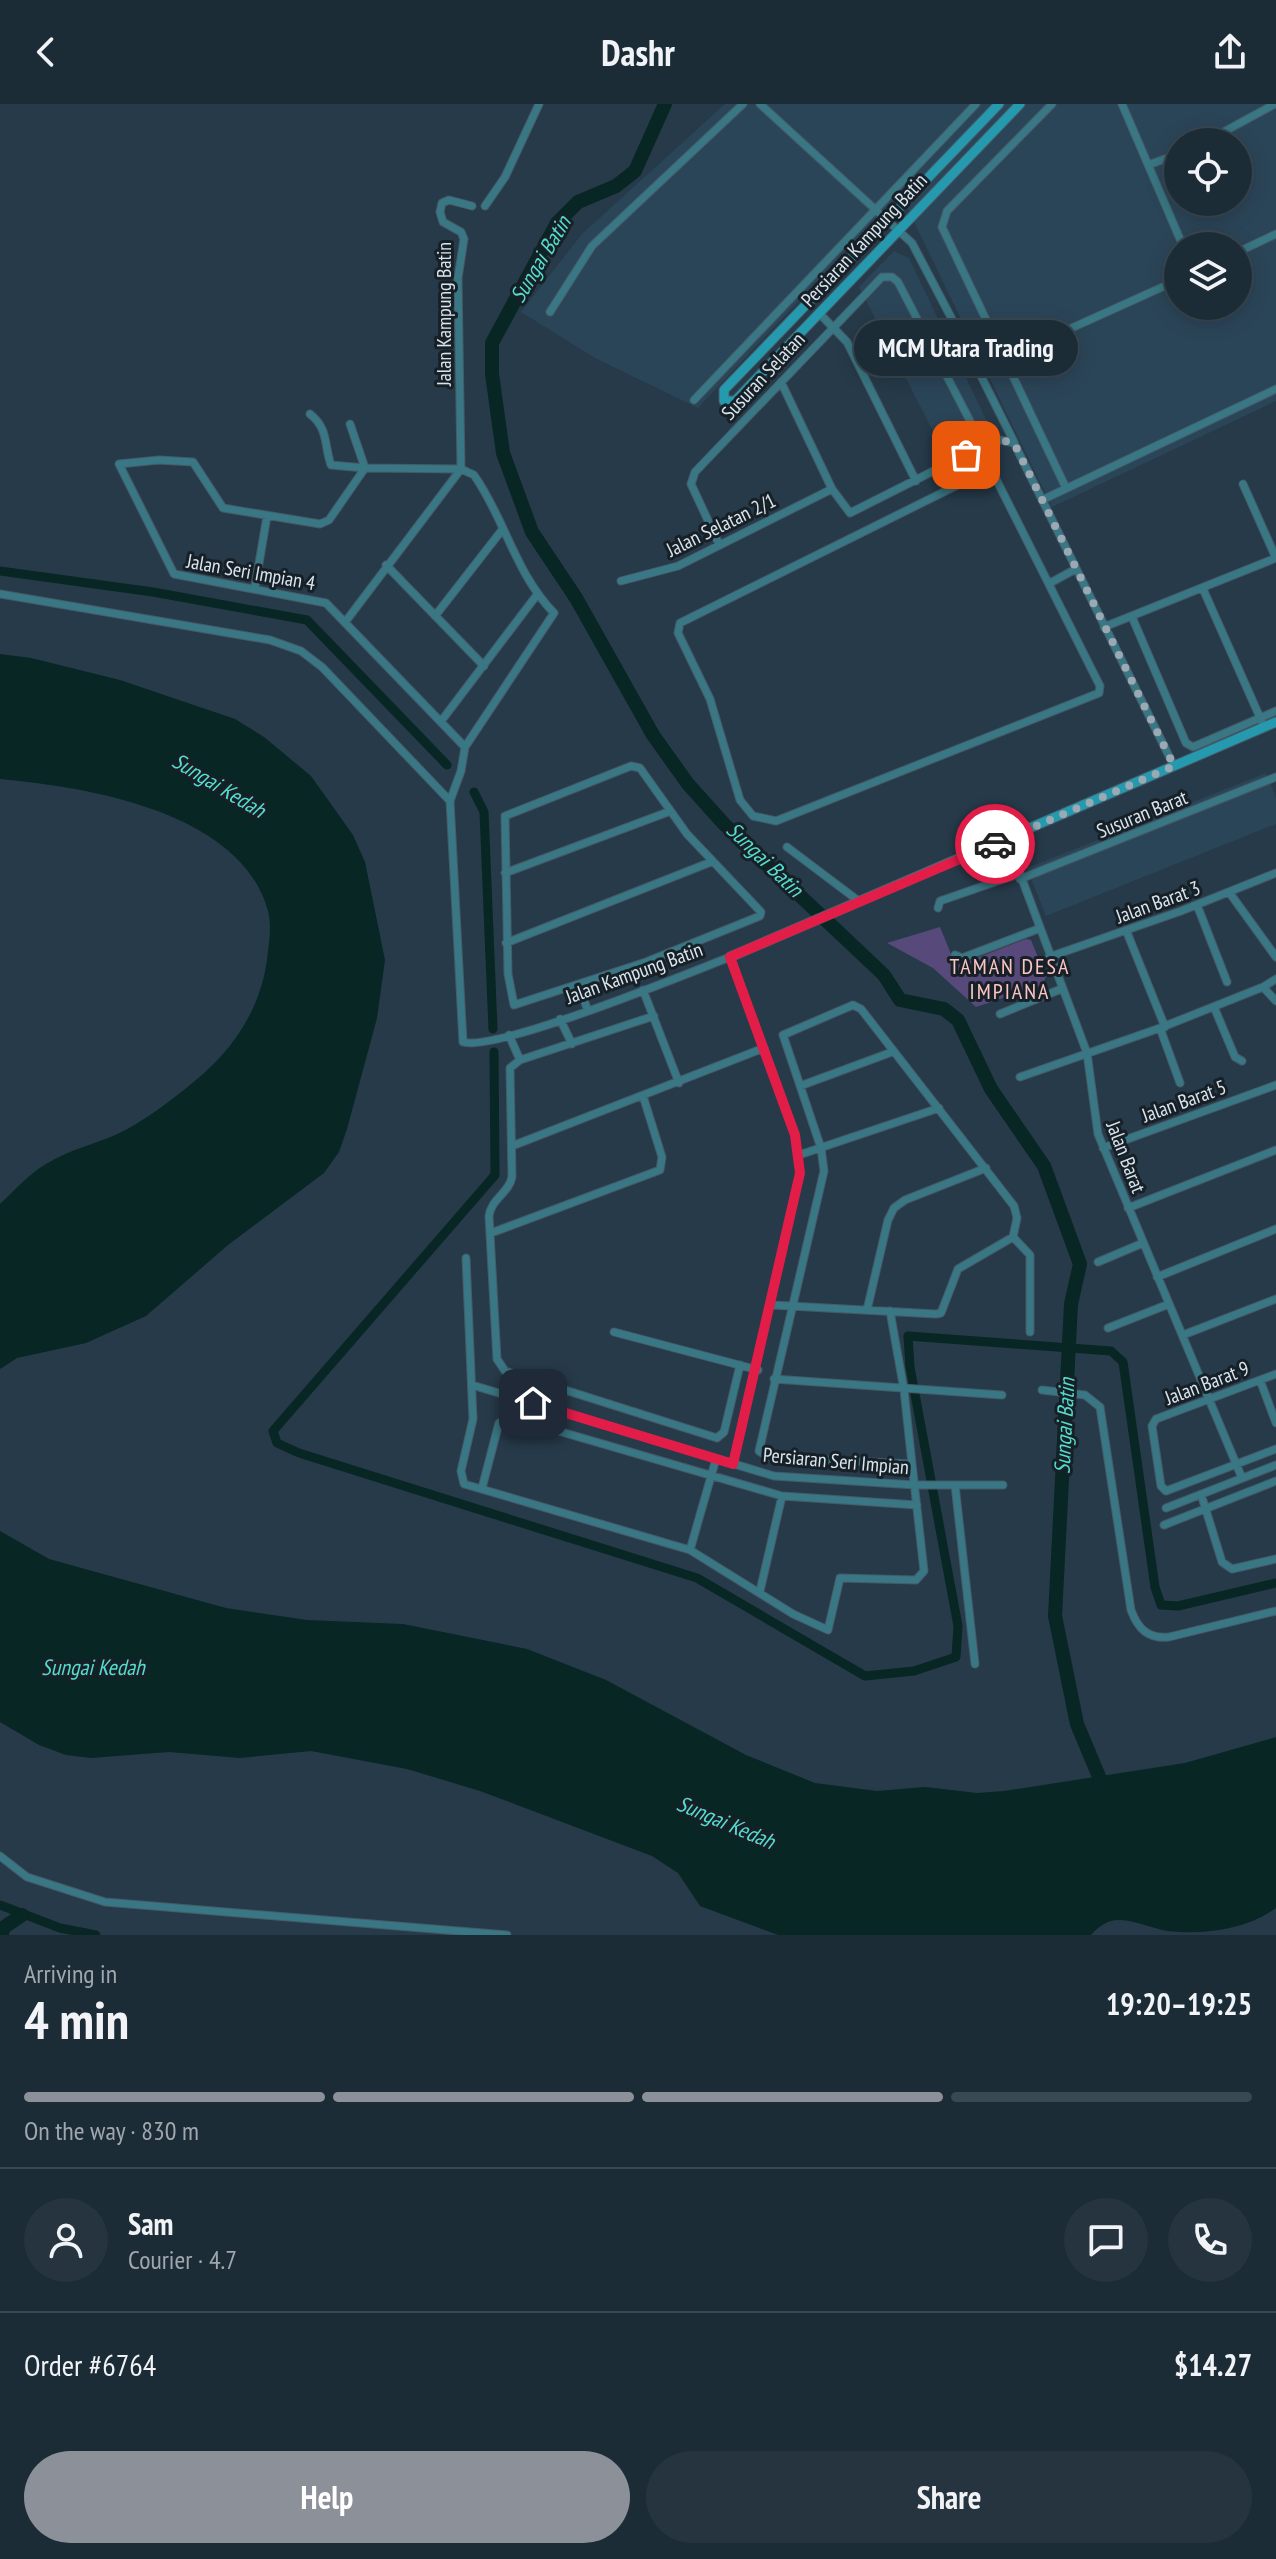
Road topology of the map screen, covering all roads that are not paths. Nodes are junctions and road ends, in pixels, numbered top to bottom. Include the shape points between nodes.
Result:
1 (539, 104) edge
2 (743, 104) edge
3 (760, 104) edge
4 (976, 104) edge
5 (999, 104) edge
6 (1020, 104) edge
7 (1052, 104) edge
8 (1122, 104) edge
9 (1275, 104) edge
10 (1231, 128) edge
11 (1164, 159) edge
12 (1151, 164) junction
13 (472, 206) dead end
14 (485, 206) dead end
15 (875, 210) junction
16 (887, 220) junction
17 (897, 229) junction
18 (1178, 232) edge
19 (1276, 234) edge
20 (1252, 245) edge
21 (1164, 286) edge
22 (550, 312) dead end
23 (819, 313) junction
24 (833, 325) junction
25 (965, 344) junction
26 (1003, 359) junction
27 (944, 366) junction
28 (781, 382) junction
29 (1276, 389) edge
30 (694, 400) dead end
31 (310, 414) dead end
32 (350, 424) dead end
33 (1014, 443) junction
34 (983, 446) junction
35 (365, 468) junction
36 (461, 469) junction
37 (916, 481) junction
38 (1243, 484) dead end
39 (1066, 488) junction
40 (832, 489) junction
41 (1042, 500) junction
42 (267, 516) junction
43 (502, 530) junction
44 (719, 544) junction
45 (1276, 558) edge
46 (386, 565) junction
47 (1074, 570) junction
48 (621, 581) dead end
49 (1050, 583) junction
50 (255, 587) junction
51 (1203, 589) junction
52 (0, 594) edge
53 (536, 596) junction
54 (435, 616) junction
55 (1132, 617) junction
56 (346, 621) junction
57 (1104, 627) junction
58 (484, 666) junction
59 (1276, 711) edge
60 (442, 720) junction
61 (1262, 722) junction
62 (1276, 722) edge
63 (465, 747) junction
64 (1174, 766) junction
65 (1276, 777) edge
66 (450, 801) junction
67 (668, 812) junction
68 (1007, 839) junction
69 (787, 847) dead end
70 (711, 862) junction
71 (505, 873) junction
72 (1276, 873) edge
73 (1019, 877) junction
74 (1229, 892) junction
75 (860, 902) junction
76 (1197, 905) junction
77 (938, 908) dead end
78 (1038, 929) junction
79 (1126, 930) junction
80 (506, 943) junction
81 (955, 955) dead end
82 (730, 957) junction
83 (1049, 957) junction
84 (1276, 957) edge
85 (1276, 979) edge
86 (1227, 982) dead end
87 (579, 986) junction
88 (1263, 987) junction
89 (1061, 989) junction
90 (643, 990) junction
91 (1276, 1001) edge
92 (1214, 1007) junction
93 (588, 1011) junction
94 (1000, 1014) dead end
95 (654, 1016) junction
96 (560, 1019) junction
97 (1162, 1028) junction
98 (509, 1035) junction
99 (572, 1044) junction
100 (764, 1048) junction
101 (892, 1052) junction
102 (1087, 1053) junction
103 (520, 1060) junction
104 (1242, 1061) dead end
105 (1020, 1077) dead end
106 (679, 1083) junction
107 (1180, 1083) dead end
108 (1276, 1085) edge
109 (800, 1086) junction
110 (643, 1096) junction
111 (939, 1108) junction
112 (512, 1146) junction
113 (821, 1148) junction
114 (1103, 1148) junction
115 (1276, 1150) edge
116 (799, 1155) junction
117 (986, 1168) junction
118 (1128, 1208) junction
119 (1276, 1229) edge
120 (491, 1233) junction
121 (1013, 1237) junction
122 (1143, 1243) junction
123 (466, 1258) dead end
124 (1098, 1262) dead end
125 (1157, 1277) junction
126 (1276, 1299) edge
127 (1169, 1304) junction
128 (772, 1305) junction
129 (790, 1306) junction
130 (867, 1310) junction
131 (890, 1311) junction
132 (1108, 1328) dead end
133 (614, 1332) dead end
134 (1030, 1332) dead end
135 (1183, 1335) junction
136 (740, 1365) junction
137 (758, 1370) junction
138 (1276, 1374) edge
139 (774, 1379) junction
140 (1260, 1380) junction
141 (472, 1385) junction
142 (1042, 1390) dead end
143 (907, 1391) junction
144 (1002, 1395) dead end
145 (1210, 1399) junction
146 (1276, 1423) edge
147 (1276, 1449) edge
148 (716, 1459) junction
149 (733, 1464) junction
150 (912, 1464) junction
151 (1236, 1464) junction
152 (1276, 1465) edge
153 (712, 1477) junction
154 (1242, 1478) junction
155 (1276, 1481) edge
156 (918, 1485) junction
157 (955, 1485) junction
158 (1003, 1485) dead end
159 (482, 1488) junction
160 (1201, 1494) junction
161 (782, 1496) junction
162 (917, 1505) junction
163 (1166, 1508) dead end
164 (1206, 1508) junction
165 (1164, 1525) dead end
166 (690, 1550) junction
167 (1276, 1559) edge
168 (760, 1591) junction
169 (1276, 1611) edge
170 (975, 1664) dead end
171 (0, 1856) edge
172 (507, 1935) edge

1 - 14 street via 505,177
2 - 22 street via 600,238
3 - 15 street
4 - 15 street
5 - 16 street, Persiaran Kampung Batin
6 - 17 street, Persiaran Kampung Batin
7 - 26 street via 943,220 943,233
8 - 12 street
9 - 10 street
11 - 12 street
12 - 18 street
13 - 36 street, Jalan Kampung Batin via 449,200 440,212 443,222 464,239 458,278
15 - 16 street
15 - 30 street
16 - 17 street
16 - 23 street, Persiaran Kampung Batin via 724,390 724,401 735,401
17 - 23 street, Persiaran Kampung Batin
17 - 25 street via 920,255
19 - 20 street
21 - 26 street
23 - 24 street
24 - 27 street, Susuran Selatan via 882,277 892,277
24 - 28 street, Susuran Selatan
24 - 37 street via 847,342
25 - 27 street via 964,354
25 - 33 street
26 - 39 street
27 - 34 street, Susuran Selatan
28 - 40 street
28 - 44 street, Susuran Selatan via 695,472 691,484
29 - 39 street
31 - 35 street via 327,438 331,465
32 - 35 street
33 - 34 street via 1000,440
33 - 41 street
34 - 37 street
35 - 36 street
35 - 42 street via 324,523
36 - 43 street via 478,480
36 - 46 street
37 - 40 street via 850,513
38 - 45 street
39 - 41 street
40 - 44 street, Jalan Selatan 2/1
41 - 47 street
42 - 50 street
42 - 50 street, Jalan Seri Impian 4 via 223,508 197,463 121,462 120,471 174,574
43 - 53 street
43 - 54 street
44 - 48 street, Jalan Selatan 2/1 via 678,566
45 - 51 street
46 - 54 street
46 - 56 street
47 - 49 street
47 - 57 street
49 - 49 street via 1100,686 1093,698 776,821 746,809 710,699 678,633 680,623 981,472 993,473
50 - 56 street, Jalan Seri Impian 4 via 319,600
51 - 55 street
51 - 61 street
52 - 66 street via 270,640 301,651
53 - 58 street
53 - 63 street via 554,613
54 - 58 street
55 - 57 street
55 - 61 street via 1186,743 1193,747
56 - 60 street, Jalan Seri Impian 4
57 - 64 street
58 - 60 street
59 - 61 street
60 - 63 street, Jalan Seri Impian 4
61 - 62 street, Jalan Kampung Batin
61 - 64 street, Jalan Kampung Batin
63 - 66 street
64 - 68 street, Jalan Kampung Batin
65 - 73 street, Susuran Barat
66 - 98 street, Jalan Kampung Batin via 460,1036 468,1044
67 - 70 street
67 - 71 street
67 - 71 street via 640,768 631,766 505,816
68 - 73 street, Jalan Barat
68 - 75 street, Jalan Kampung Batin
69 - 75 street
70 - 80 street
70 - 87 street via 760,916
71 - 80 street
72 - 74 street, Jalan Barat 3
73 - 77 street, Susuran Barat via 940,901
73 - 78 street, Jalan Barat
74 - 76 street, Jalan Barat 3
74 - 84 street
75 - 82 street, Jalan Kampung Batin
76 - 79 street, Jalan Barat 3
76 - 86 street
78 - 81 street via 962,958
78 - 83 street, Jalan Barat
79 - 83 street, Jalan Barat 3
79 - 97 street
80 - 87 street via 514,1005
82 - 90 street, Jalan Kampung Batin
82 - 100 street
83 - 89 street, Jalan Barat
85 - 88 street
87 - 93 street
88 - 91 street
88 - 92 street
89 - 94 street
89 - 102 street, Jalan Barat
90 - 93 street, Jalan Kampung Batin
90 - 95 street
92 - 97 street
92 - 104 street via 1235,1057
93 - 96 street, Jalan Kampung Batin
95 - 99 street
95 - 106 street
96 - 98 street, Jalan Kampung Batin
96 - 99 street
97 - 102 street
97 - 107 street
98 - 103 street
99 - 103 street
100 - 106 street
100 - 116 street
101 - 109 street
101 - 109 street via 853,1005 784,1033
101 - 111 street
102 - 105 street
102 - 114 street, Jalan Barat via 1093,1113
103 - 112 street via 509,1073
106 - 110 street
108 - 114 street, Jalan Barat 5
109 - 113 street
110 - 112 street
110 - 120 street via 662,1157 660,1170
111 - 113 street
111 - 117 street
112 - 120 street via 511,1183 489,1210
113 - 116 street
113 - 129 street via 822,1179
114 - 118 street, Jalan Barat
115 - 118 street
116 - 128 street via 799,1185
117 - 121 street via 1014,1206
117 - 130 street via 894,1208
118 - 122 street, Jalan Barat
119 - 125 street
120 - 136 street via 497,1359 505,1371 717,1438 724,1432
121 - 131 street via 958,1269 941,1313
121 - 134 street via 1030,1255
122 - 124 street
122 - 125 street, Jalan Barat
123 - 141 street
125 - 127 street, Jalan Barat
126 - 135 street
127 - 132 street
127 - 135 street, Jalan Barat
128 - 129 street
128 - 137 street
129 - 130 street
129 - 139 street
130 - 131 street
131 - 143 street
133 - 136 street
135 - 145 street, Jalan Barat
136 - 137 street
137 - 149 street
138 - 140 street, Jalan Barat 9
139 - 143 street
139 - 150 street via 759,1443 762,1456
140 - 145 street, Jalan Barat 9
140 - 146 street
141 - 148 street, Persiaran Seri Impian
141 - 159 street via 472,1427 461,1477 464,1484
142 - 169 street via 1092,1398 1102,1413 1131,1610 1138,1626 1152,1637 1169,1637
143 - 144 street
143 - 150 street
145 - 151 street, Jalan Barat
145 - 151 street, Jalan Barat 9 via 1156,1419 1152,1426 1161,1486 1169,1490
147 - 151 street
148 - 149 street, Persiaran Seri Impian
148 - 153 street
149 - 156 street, Persiaran Seri Impian via 784,1477
150 - 156 street
151 - 154 street, Jalan Barat
152 - 154 street
153 - 159 street via 506,1418 499,1423
153 - 161 street
153 - 166 street
154 - 160 street
155 - 164 street
156 - 157 street, Persiaran Seri Impian
156 - 162 street
157 - 158 street, Persiaran Seri Impian
157 - 170 street
159 - 166 street
160 - 163 street
160 - 164 street
161 - 162 street
161 - 168 street
162 - 168 street via 923,1576 840,1578 828,1630
164 - 165 street
164 - 167 street via 1222,1562 1232,1569
166 - 168 street
171 - 172 street via 27,1877 105,1902

